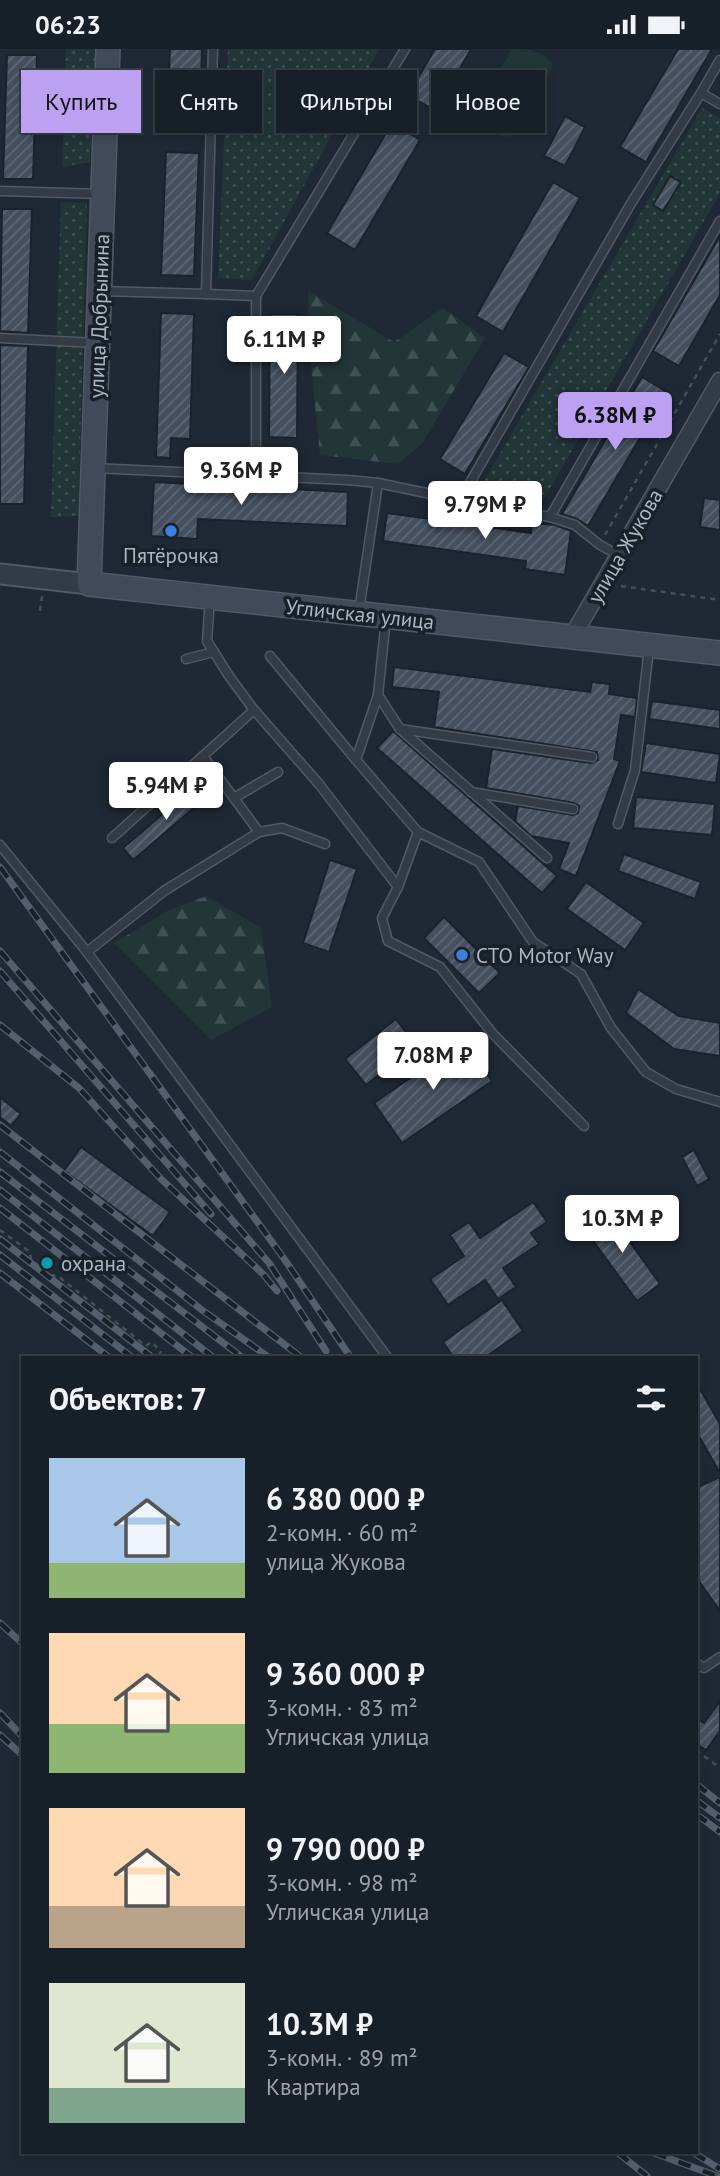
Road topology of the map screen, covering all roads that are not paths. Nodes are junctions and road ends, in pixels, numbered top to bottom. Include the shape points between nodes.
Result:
1 (108, 49) edge
2 (213, 49) edge
3 (405, 49) edge
4 (720, 59) edge
5 (701, 93) junction
6 (720, 104) edge
7 (0, 191) edge
8 (103, 194) junction
9 (720, 221) edge
10 (99, 291) junction
11 (206, 295) junction
12 (257, 296) junction
13 (0, 338) edge
14 (98, 343) junction
15 (720, 381) edge
16 (714, 406) edge
17 (93, 468) junction
18 (256, 475) junction
19 (378, 482) junction
20 (460, 500) junction
21 (550, 517) junction
22 (620, 555) junction
23 (0, 574) edge
24 (89, 584) junction
25 (210, 597) junction
26 (359, 614) junction
27 (386, 618) junction
28 (572, 637) junction
29 (649, 645) junction
30 (214, 652) junction
31 (720, 653) edge
32 (270, 656) dead end
33 (186, 659) dead end
34 (378, 695) junction
35 (254, 710) junction
36 (400, 729) junction
37 (203, 756) junction
38 (592, 757) dead end
39 (356, 760) junction
40 (278, 772) dead end
41 (471, 792) junction
42 (234, 798) junction
43 (573, 809) dead end
44 (618, 824) dead end
45 (259, 832) junction
46 (418, 832) junction
47 (112, 838) dead end
48 (325, 844) dead end
49 (0, 845) edge
50 (547, 858) dead end
51 (398, 887) junction
52 (88, 952) junction
53 (720, 1102) edge
54 (584, 1126) dead end
55 (387, 1356) edge
56 (720, 1657) edge
57 (698, 1664) edge

1 - 8 main road, улица Добрынина
2 - 11 lane
3 - 12 lane
4 - 5 lane
5 - 6 lane
5 - 20 lane via 630,205
7 - 8 lane
8 - 10 main road, улица Добрынина
9 - 21 lane
10 - 11 lane
10 - 14 main road, улица Добрынина
11 - 12 lane
12 - 18 lane
13 - 14 lane
14 - 17 main road, улица Добрынина
15 - 16 street, улица Жукова
16 - 22 street, улица Жукова
17 - 18 lane
17 - 24 main road, улица Добрынина
18 - 19 lane
19 - 20 lane
19 - 26 lane
20 - 21 lane
21 - 22 lane via 575,525
22 - 28 street, улица Жукова
23 - 24 street, Угличская улица
24 - 25 main road, Угличская улица
25 - 26 main road, Угличская улица
25 - 30 lane via 207,641
26 - 27 main road, Угличская улица
27 - 28 main road, Угличская улица
27 - 34 lane
28 - 29 main road, Угличская улица
29 - 31 main road, Угличская улица
29 - 44 lane via 635,770
30 - 33 lane
30 - 35 lane
32 - 39 lane
34 - 36 lane
34 - 39 lane
35 - 37 lane
35 - 51 lane via 319,784
36 - 38 lane
36 - 41 lane
37 - 42 lane
37 - 47 lane
39 - 46 lane
40 - 42 lane
41 - 43 lane
41 - 50 lane
42 - 45 lane
45 - 48 lane via 282,828
45 - 52 lane via 164,891
46 - 51 lane
46 - 53 lane via 479,862 533,942 581,974 611,1028 646,1072 676,1089
49 - 52 lane
51 - 54 lane via 382,918 388,941 440,967 493,1034
52 - 55 lane
56 - 57 lane via 704,1668

